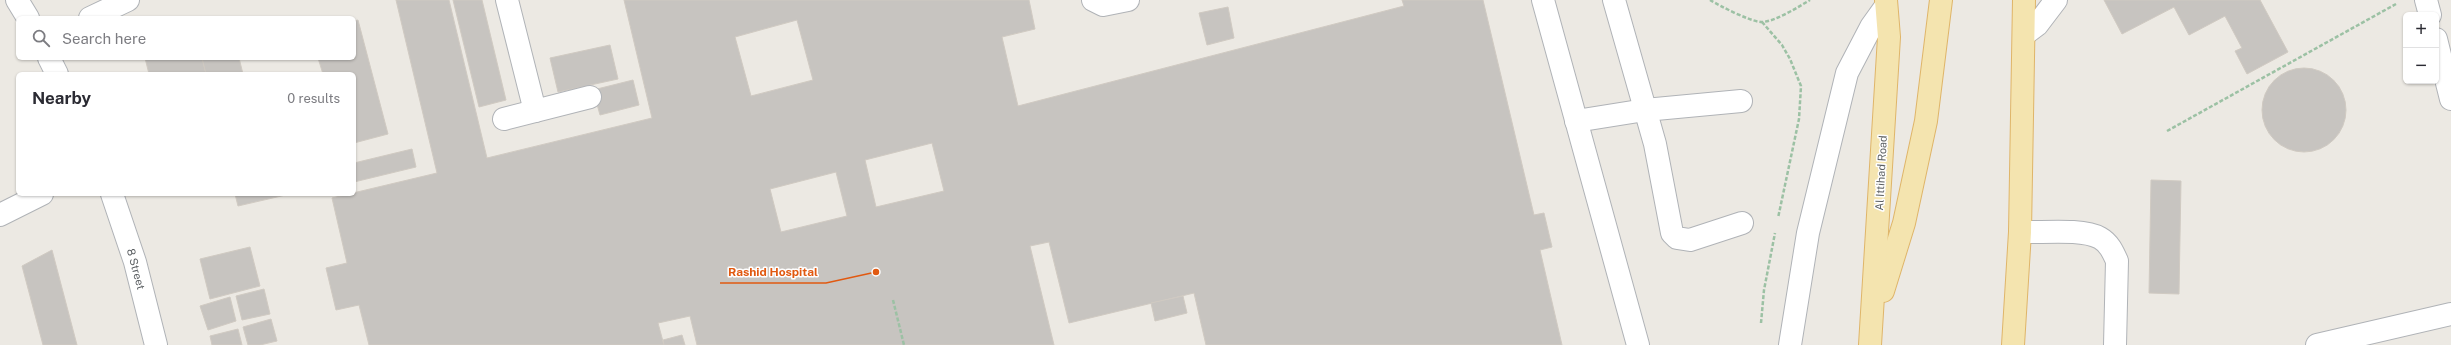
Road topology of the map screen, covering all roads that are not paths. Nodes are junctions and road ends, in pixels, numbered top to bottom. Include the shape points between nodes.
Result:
1 (18, 0) edge
2 (128, 0) edge
3 (507, 0) edge
4 (1093, 0) edge
5 (1128, 0) edge
6 (1543, 0) edge
7 (1614, 0) edge
8 (1941, 0) edge
9 (2024, 0) edge
10 (2056, 0) edge
11 (2426, 0) edge
12 (1886, 3) edge
13 (2429, 12) edge
14 (27, 16) edge
15 (94, 16) edge
16 (2025, 34) junction
17 (2438, 48) edge
18 (50, 60) edge
19 (55, 72) edge
20 (590, 97) dead end
21 (2451, 99) edge
22 (1742, 101) dead end
23 (1645, 110) junction
24 (535, 111) junction
25 (504, 119) dead end
26 (1576, 121) junction
27 (38, 196) edge
28 (113, 196) edge
29 (0, 215) edge
30 (1742, 223) dead end
31 (2020, 232) junction
32 (2451, 314) edge
33 (1873, 322) junction
34 (156, 345) edge
35 (1638, 345) edge
36 (1790, 345) edge
37 (1870, 345) edge
38 (2013, 345) edge
39 (2115, 345) edge
40 (2318, 345) edge

1 - 14 street
2 - 15 street
3 - 24 street
4 - 5 street via 1103,4
6 - 26 street
7 - 23 street
8 - 33 main road via 1924,128 1904,223
9 - 16 main road
10 - 16 street via 2037,25
11 - 13 street
12 - 33 main road, Al Ittihad Road via 1889,37
12 - 36 street via 1847,73 1808,233
16 - 31 main road
17 - 21 street
18 - 19 street
20 - 24 street
22 - 23 street
23 - 26 street
23 - 30 street via 1660,162 1672,233 1677,238 1690,240
24 - 25 street
26 - 35 street
27 - 29 street
28 - 34 street, 8 Street via 133,255
31 - 38 main road
31 - 39 street via 2088,234 2101,238 2111,248 2116,261
32 - 40 street
33 - 37 main road, Al Ittihad Road

